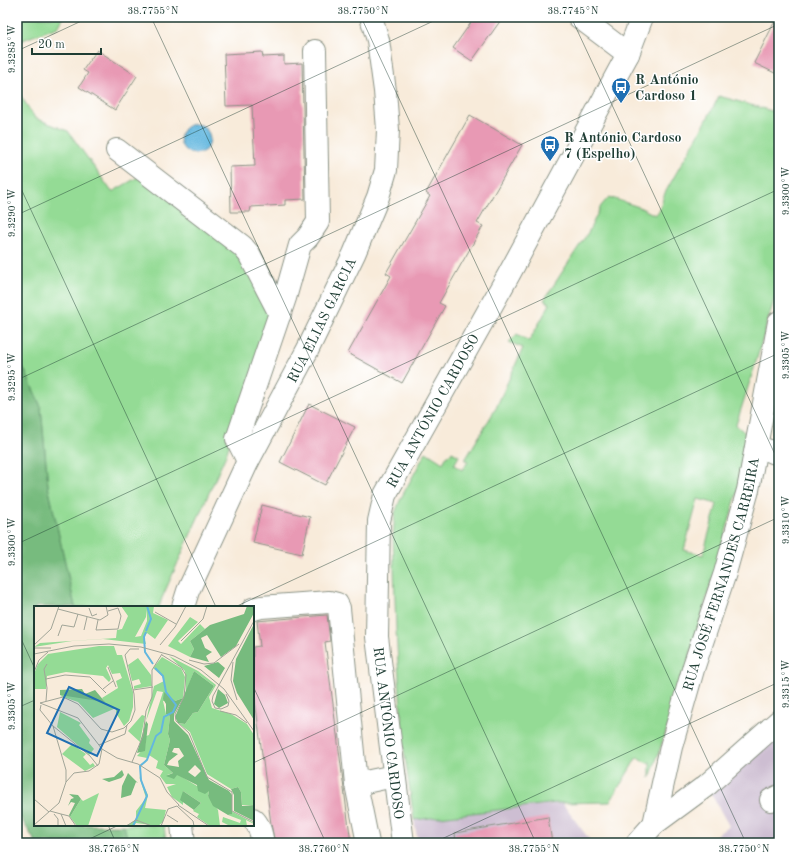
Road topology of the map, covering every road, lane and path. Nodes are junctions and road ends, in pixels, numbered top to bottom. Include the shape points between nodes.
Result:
1 (371, 17) edge
2 (579, 17) edge
3 (642, 17) edge
4 (315, 52) dead end
5 (628, 54) junction
6 (117, 150) dead end
7 (280, 314) junction
8 (779, 322) edge
9 (757, 447) junction
10 (779, 454) edge
11 (248, 461) junction
12 (183, 606) edge
13 (254, 609) edge
14 (779, 721) edge
15 (394, 776) junction
16 (356, 784) junction
17 (254, 820) edge
18 (654, 824) junction
19 (182, 826) edge
20 (184, 843) edge
21 (263, 843) edge
22 (368, 843) edge
23 (402, 843) edge
24 (637, 843) edge

1 - 11 street, RUA ELIAS GARCIA via 378,40 386,91 386,170 378,197 354,254
2 - 5 street
3 - 5 street, RUA ANTÓNIO CARDOSO
4 - 7 street via 318,222 300,245
5 - 15 street, RUA ANTÓNIO CARDOSO via 508,276 385,495 379,522 377,637
6 - 7 street via 242,246 249,254
7 - 11 street via 237,439
8 - 9 street, RUA JOSÉ FERNANDES CARREIRA
9 - 10 street
9 - 18 street, RUA JOSÉ FERNANDES CARREIRA via 725,573 694,666 671,747
11 - 12 street, RUA ELIAS GARCIA
13 - 16 street via 329,602 337,604
14 - 18 street via 707,785
15 - 16 street
15 - 23 street, RUA ANTÓNIO CARDOSO
16 - 22 street
17 - 21 street
18 - 24 street
19 - 20 street

